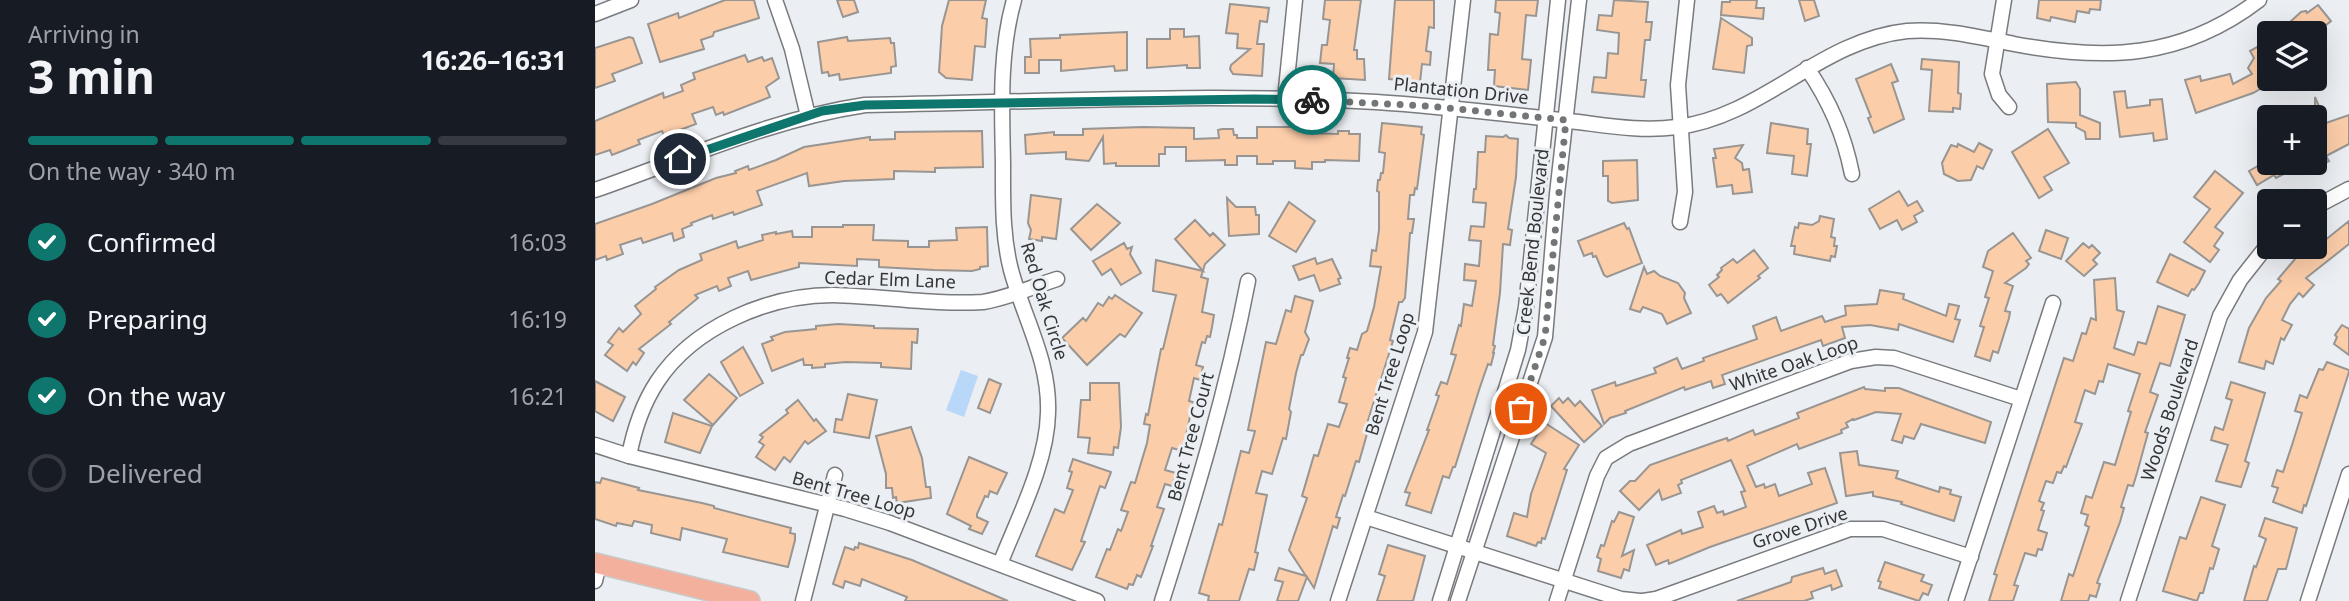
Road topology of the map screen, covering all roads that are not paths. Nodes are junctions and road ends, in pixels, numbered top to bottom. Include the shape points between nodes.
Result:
1 (631, 0) edge
2 (775, 0) edge
3 (1013, 0) edge
4 (1295, 0) edge
5 (1463, 0) edge
6 (1558, 0) edge
7 (1579, 0) edge
8 (1687, 0) edge
9 (2004, 0) edge
10 (2259, 0) edge
11 (595, 14) edge
12 (1997, 40) junction
13 (1807, 68) junction
14 (1285, 99) junction
15 (1002, 103) junction
16 (2009, 107) dead end
17 (1452, 108) junction
18 (809, 116) junction
19 (1547, 119) junction
20 (1566, 120) junction
21 (1679, 127) junction
22 (1852, 174) dead end
23 (2349, 189) edge
24 (595, 190) edge
25 (2327, 201) edge
26 (1680, 222) dead end
27 (2257, 258) edge
28 (1057, 279) dead end
29 (1248, 281) dead end
30 (1019, 291) junction
31 (2053, 303) dead end
32 (2021, 399) junction
33 (595, 445) edge
34 (629, 456) junction
35 (2349, 474) edge
36 (835, 475) dead end
37 (828, 506) junction
38 (1366, 517) junction
39 (1458, 547) junction
40 (1473, 552) junction
41 (1971, 557) junction
42 (1000, 564) junction
43 (596, 569) edge
44 (1563, 581) junction
45 (750, 601) edge
46 (803, 601) edge
47 (1097, 601) edge
48 (1162, 601) edge
49 (1338, 601) edge
50 (1440, 601) edge
51 (1458, 601) edge
52 (1557, 601) edge
53 (1642, 601) edge
54 (1957, 601) edge
55 (2128, 601) edge
56 (2308, 601) edge

1 - 11 street
2 - 18 street
3 - 15 street, Red Oak Circle via 1004,46
4 - 14 street
5 - 17 street
6 - 19 street, Creek Bend Boulevard
7 - 20 street, Creek Bend Boulevard
8 - 21 street via 1678,85
9 - 12 street
10 - 12 street, Plantation Drive via 2193,38 2131,54 2080,54
12 - 13 street, Plantation Drive via 1905,32 1849,46
12 - 16 street via 1992,74
13 - 21 street, Plantation Drive via 1731,112
13 - 22 street via 1839,124
14 - 15 street, Plantation Drive
14 - 17 street, Plantation Drive
15 - 18 street, Plantation Drive via 865,105
15 - 30 street, Red Oak Circle via 1004,228
17 - 19 street, Plantation Drive
17 - 38 street, Bent Tree Loop via 1425,332
18 - 24 street, Plantation Drive
19 - 20 street, Plantation Drive
19 - 39 street, Creek Bend Boulevard via 1518,350
20 - 21 street, Plantation Drive via 1637,129
20 - 40 street, Creek Bend Boulevard via 1545,337
21 - 26 street via 1685,192
23 - 25 street
27 - 55 street, Woods Boulevard via 2220,316
28 - 30 street, Cedar Elm Lane
29 - 48 street, Bent Tree Court via 1224,394
30 - 34 street, Cedar Elm Lane via 1000,300 974,303 831,295 797,298 747,313 699,338 659,378 638,419
30 - 42 street, Red Oak Circle via 1045,367 1048,422 1038,465
31 - 32 street
32 - 41 street
32 - 44 street, White Oak Loop via 1902,360 1877,357 1851,361 1629,444 1606,458 1597,476
33 - 34 street, Bent Tree Loop
34 - 37 street, Bent Tree Loop
35 - 56 street
36 - 37 street
37 - 42 street, Bent Tree Loop via 890,523
37 - 46 street
38 - 39 street, Grove Drive
38 - 49 street, Bent Tree Loop
39 - 40 street, Grove Drive
39 - 50 street, Creek Bend Boulevard
40 - 44 street, Grove Drive
40 - 51 street, Creek Bend Boulevard
41 - 53 street, Grove Drive via 1883,529 1850,528
41 - 54 street
42 - 47 street, Bent Tree Loop
43 - 45 main road
44 - 52 street, White Oak Loop
44 - 53 street, Grove Drive

